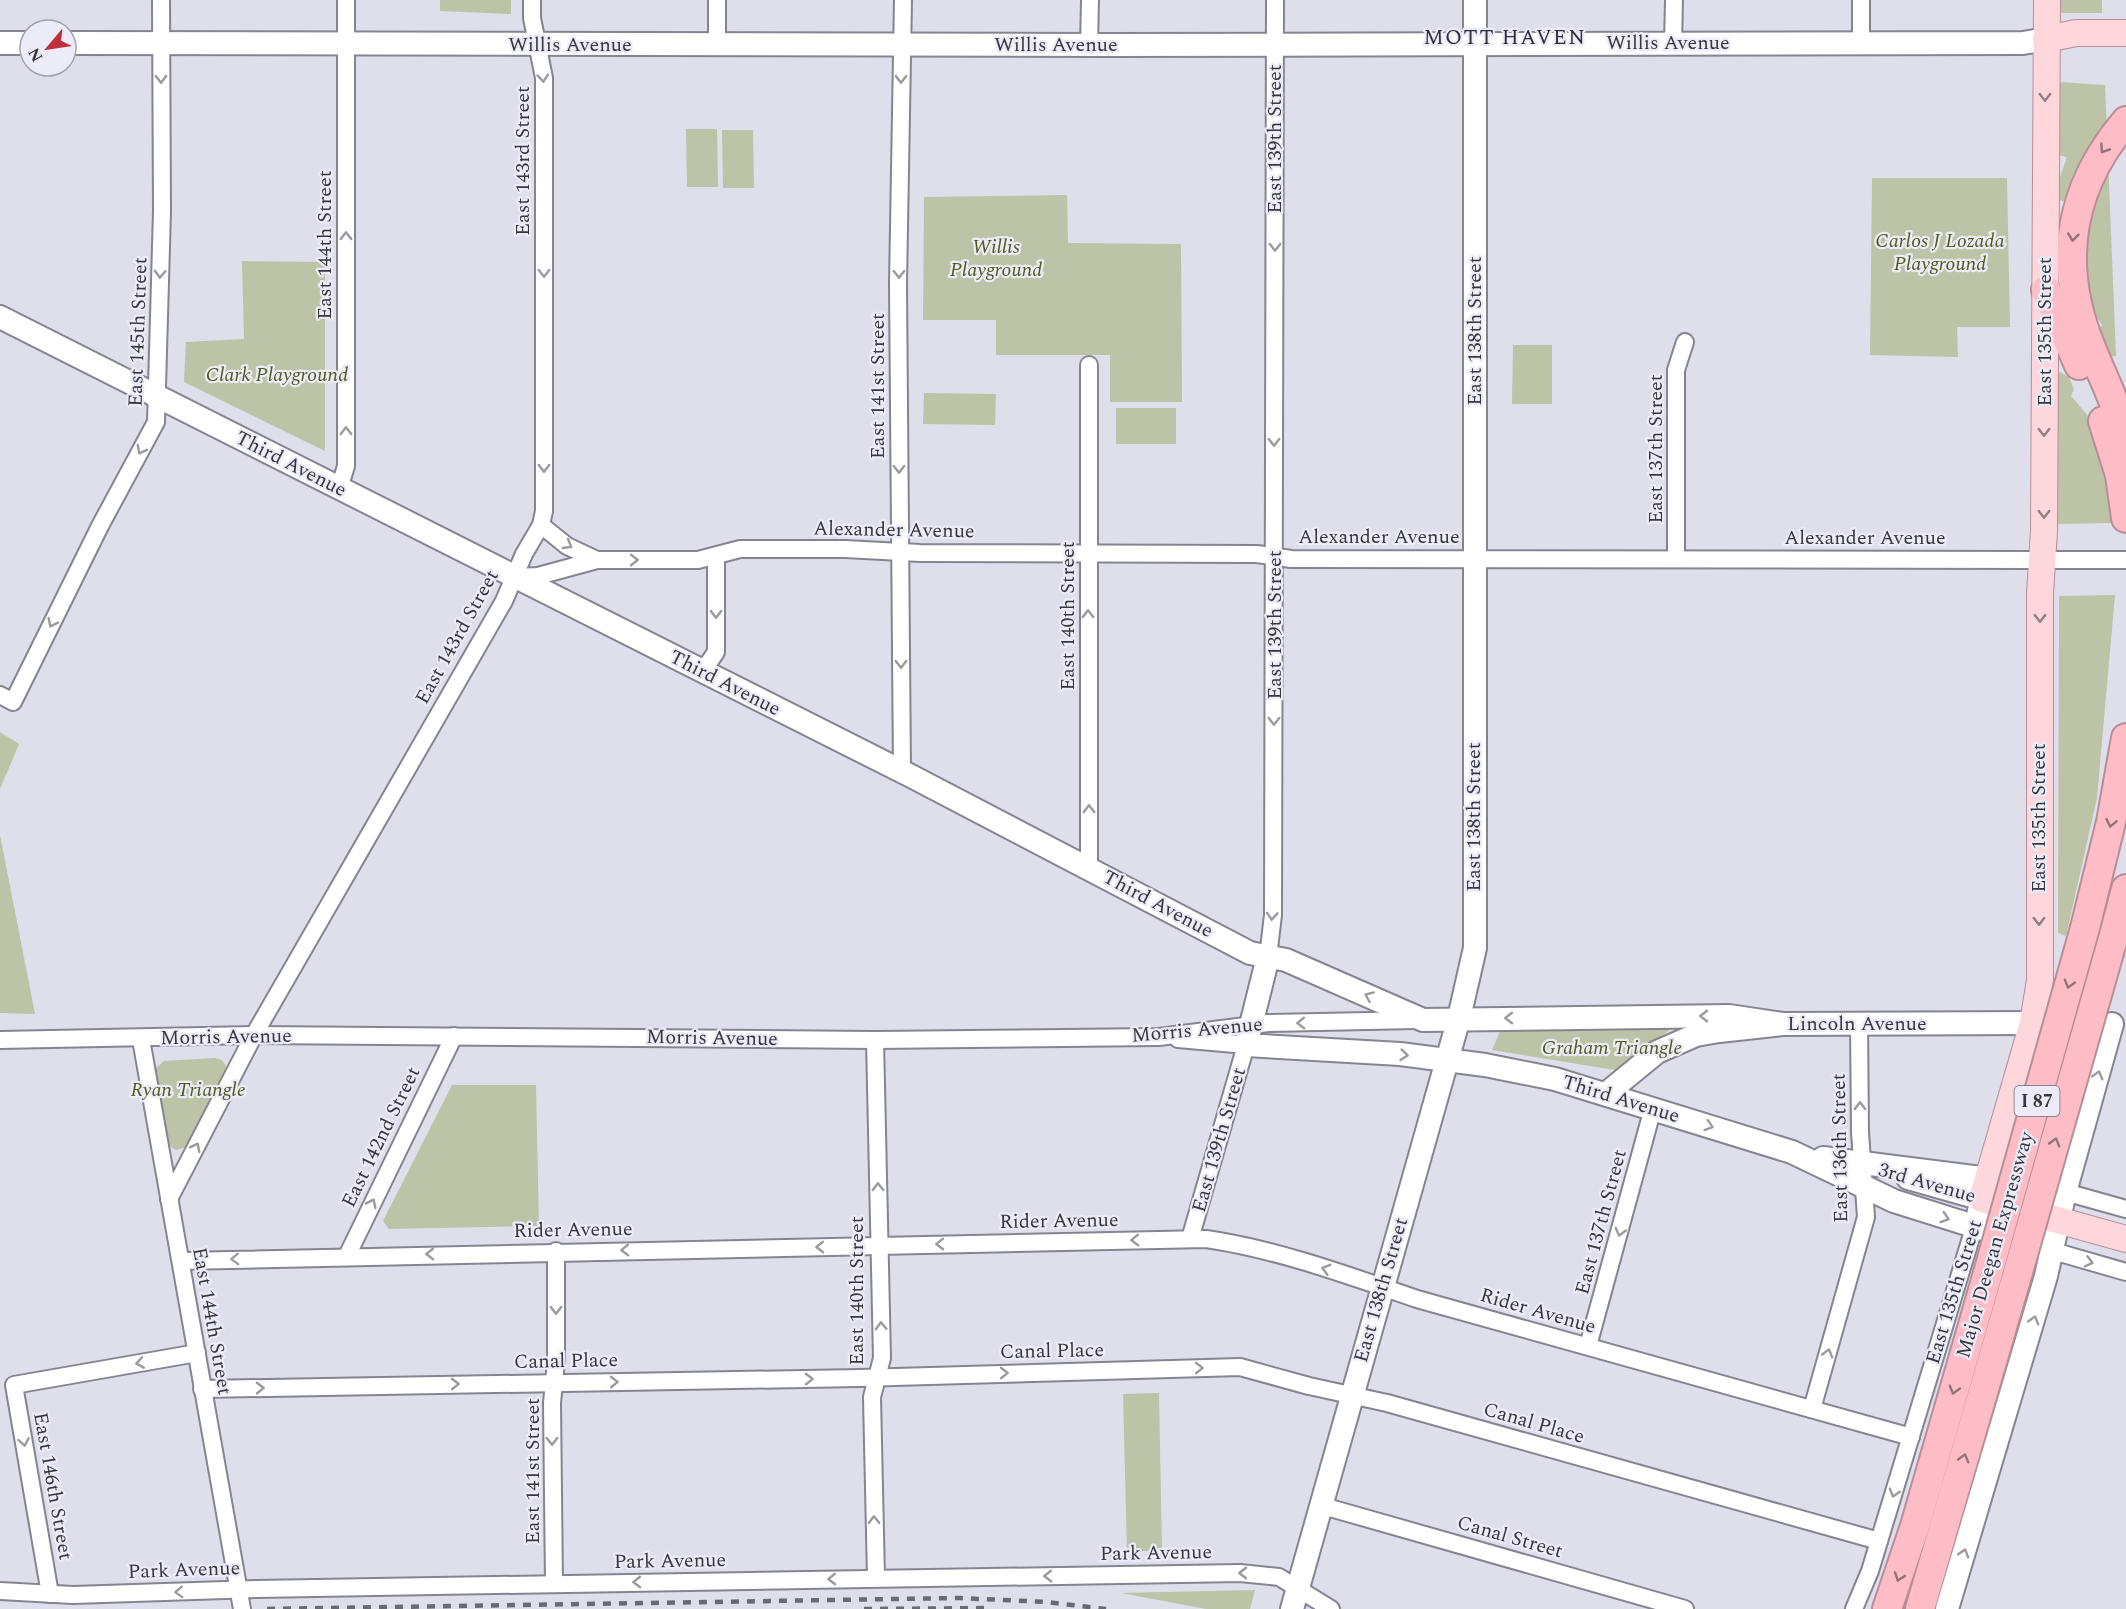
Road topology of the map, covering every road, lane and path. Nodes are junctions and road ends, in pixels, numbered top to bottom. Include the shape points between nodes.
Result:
1 (161, 0) edge
2 (346, 0) edge
3 (532, 0) edge
4 (717, 0) edge
5 (903, 0) edge
6 (1090, 0) edge
7 (1275, 0) edge
8 (1475, 0) edge
9 (1674, 0) edge
10 (1861, 0) edge
11 (2047, 0) edge
12 (2114, 33) edge
13 (2046, 39) junction
14 (18, 43) edge
15 (78, 43) edge
16 (1673, 43) junction
17 (1861, 43) junction
18 (0, 44) edge
19 (161, 44) junction
20 (1475, 44) junction
21 (346, 45) junction
22 (538, 45) junction
23 (717, 45) junction
24 (902, 45) junction
25 (1089, 45) junction
26 (1275, 45) junction
27 (2126, 121) edge
28 (2046, 290) junction
29 (1, 319) edge
30 (1684, 342) dead end
31 (1089, 365) dead end
32 (157, 395) junction
33 (2126, 440) edge
34 (339, 489) junction
35 (2125, 510) edge
36 (541, 525) junction
37 (900, 551) junction
38 (1089, 554) junction
39 (716, 556) junction
40 (1275, 556) junction
41 (1676, 558) junction
42 (1474, 559) junction
43 (2042, 559) junction
44 (597, 560) junction
45 (2126, 560) edge
46 (514, 577) junction
47 (703, 671) junction
48 (7, 699) edge
49 (2126, 738) edge
50 (902, 772) junction
51 (1089, 868) junction
52 (2126, 889) edge
53 (1268, 957) junction
54 (1459, 1018) junction
55 (1423, 1020) junction
56 (1859, 1023) junction
57 (2033, 1023) junction
58 (1783, 1024) junction
59 (2119, 1024) edge
60 (254, 1035) junction
61 (454, 1035) junction
62 (1248, 1035) junction
63 (141, 1039) junction
64 (0, 1040) edge
65 (875, 1040) junction
66 (1446, 1060) junction
67 (1607, 1093) junction
68 (1653, 1108) junction
69 (1864, 1175) junction
70 (1985, 1188) junction
71 (2065, 1192) junction
72 (169, 1199) junction
73 (2126, 1209) edge
74 (2060, 1219) junction
75 (1974, 1228) junction
76 (1190, 1239) junction
77 (2126, 1239) edge
78 (879, 1246) junction
79 (556, 1251) junction
80 (2053, 1251) junction
81 (347, 1256) junction
82 (181, 1261) junction
83 (2126, 1272) edge
84 (1382, 1286) junction
85 (1588, 1346) junction
86 (197, 1353) junction
87 (877, 1376) junction
88 (555, 1383) junction
89 (202, 1389) junction
90 (1351, 1394) junction
91 (1812, 1409) junction
92 (1911, 1437) junction
93 (1323, 1506) junction
94 (1880, 1541) junction
95 (876, 1578) junction
96 (554, 1584) junction
97 (1299, 1588) junction
98 (0, 1591) edge
99 (50, 1594) junction
100 (240, 1600) edge
101 (1292, 1609) edge
102 (1331, 1609) edge
103 (1685, 1609) edge
104 (1854, 1609) edge
105 (1887, 1609) edge
106 (1920, 1609) edge
107 (1947, 1609) edge

1 - 19 street, East 145th Street
2 - 21 street, East 144th Street
3 - 22 street, East 143rd Street
4 - 23 street
5 - 24 street, East 141st Street
6 - 25 street
7 - 26 street, East 139th Street
8 - 20 main road, East 138th Street
9 - 16 street
10 - 17 street
11 - 13 main road, East 135th Street
12 - 13 main road via 2076,33
13 - 17 main road, Willis Avenue via 2023,43
13 -> 28 main road, East 135th Street
14 - 18 main road
15 - 19 main road, Willis Avenue
16 - 17 main road, Willis Avenue
16 - 20 main road, Willis Avenue
19 - 21 main road, Willis Avenue
19 -> 32 street, East 145th Street
20 - 26 main road, Willis Avenue
20 - 42 main road, East 138th Street
21 - 22 main road, Willis Avenue
34 -> 21 street, East 144th Street via 346,465
22 - 23 main road, Willis Avenue
22 -> 36 street, East 143rd Street via 544,78
23 - 24 main road, Willis Avenue
24 - 25 main road, Willis Avenue
24 -> 37 street, East 141st Street via 898,272
25 - 26 main road, Willis Avenue
26 -> 40 street, East 139th Street
27 -> 33 highway via 2087,180 2073,229 2074,287 2089,343
28 - 35 highway via 2105,427 2120,474
28 -> 43 main road, East 135th Street
29 - 32 main road, Third Avenue
30 - 41 street, East 137th Street via 1676,370
31 - 38 street, East 140th Street
32 - 34 main road, Third Avenue
32 -> 48 street, East 145th Street via 156,422
34 - 46 main road, Third Avenue
36 -> 44 street, Alexander Avenue via 567,546
36 - 46 street, East 143rd Street
37 - 38 street, Alexander Avenue
37 - 39 street, Alexander Avenue via 740,549
37 -> 50 street, East 141st Street
38 - 40 street, Alexander Avenue
51 -> 38 street, East 140th Street
44 -> 39 street, Alexander Avenue via 698,560
39 -> 47 street via 716,652
40 - 42 street, Alexander Avenue
40 -> 53 street, East 139th Street via 1273,915
41 - 42 street, Alexander Avenue
41 - 43 street, Alexander Avenue
42 - 54 main road, East 138th Street via 1475,932
43 - 45 street, Alexander Avenue
43 -> 57 main road, East 135th Street via 2040,980
44 - 46 street, Alexander Avenue via 538,576
46 - 47 main road, Third Avenue
46 - 60 street, East 143rd Street via 504,601
47 - 50 main road, Third Avenue
49 -> 105 highway, Major Deegan Expressway / I 87, bridge via 2111,822 2085,928 1915,1526
50 - 51 main road, Third Avenue
51 - 53 main road, Third Avenue via 1250,953
106 -> 52 highway, Major Deegan Expressway / I 87, bridge
55 -> 53 main road, Third Avenue via 1286,960
53 - 62 main road, East 139th Street
54 - 55 main road, Third Avenue
58 -> 54 main road, Third Avenue via 1729,1016
54 - 66 main road, East 138th Street
55 -> 62 street, Morris Avenue
56 - 57 main road, Lincoln Avenue
56 - 58 main road, Lincoln Avenue
69 -> 56 street, East 136th Street
57 - 59 main road, Lincoln Avenue
57 - 70 main road, East 135th Street
58 - 67 main road, Lincoln Avenue via 1680,1040 1645,1060
71 -> 59 main road
60 - 61 street, Morris Avenue
60 - 63 street, Morris Avenue
72 -> 60 street, East 143rd Street
61 - 65 street, Morris Avenue
81 -> 61 street, East 142nd Street
62 - 65 street, Morris Avenue
62 -> 66 main road, Morris Avenue
62 - 76 street, East 139th Street
63 - 64 street, Morris Avenue
63 - 72 street, East 144th Street
78 -> 65 street, East 140th Street
66 - 67 main road, Third Avenue via 1531,1073
66 - 84 main road, East 138th Street
67 - 68 main road, Third Avenue
68 -> 69 main road, Third Avenue
68 -> 85 street, East 137th Street
69 - 70 main road, 3rd Avenue
69 -> 75 main road, Third Avenue via 1894,1201
91 -> 69 street, East 136th Street via 1865,1223
70 - 71 main road
70 - 74 main road, 3rd Avenue
70 - 75 main road, East 135th Street
71 - 73 street
71 - 74 main road
72 - 82 street, East 144th Street
74 - 77 main road, 3rd Avenue
74 - 80 main road
75 - 80 main road, Third Avenue
75 - 92 street, East 135th Street
76 -> 78 street, Rider Avenue
84 -> 76 street, Rider Avenue via 1231,1243
78 -> 79 street, Rider Avenue
87 -> 78 street, East 140th Street via 882,1358
79 -> 81 street, Rider Avenue
79 -> 88 street, East 141st Street
80 -> 83 street, Third Avenue
107 -> 80 main road
81 -> 82 street, Rider Avenue
82 - 86 street, East 144th Street
84 - 85 street, Rider Avenue
84 - 90 main road, East 138th Street
85 - 91 street, Rider Avenue
86 - 89 street, East 144th Street
86 -> 99 street, East 146th Street via 14,1385
88 -> 87 street, Canal Place
87 -> 90 street, Canal Place via 1240,1367
95 -> 87 street, East 140th Street via 872,1397
89 -> 88 street, Canal Place
88 -> 96 street, East 141st Street
89 - 100 street, East 144th Street
90 - 93 main road, East 138th Street
90 - 94 street, Canal Place
91 - 92 street, Rider Avenue
92 -> 94 street, East 135th Street
93 - 97 main road, East 138th Street
93 - 103 street, Canal Street
94 - 104 street, East 135th Street
95 -> 96 street, Park Avenue
97 -> 95 street, Park Avenue via 1279,1577 1257,1573
96 - 100 street, Park Avenue
97 - 101 main road, East 138th Street
97 - 102 street, Park Avenue
98 - 99 street, Park Avenue
100 -> 99 street, Park Avenue

